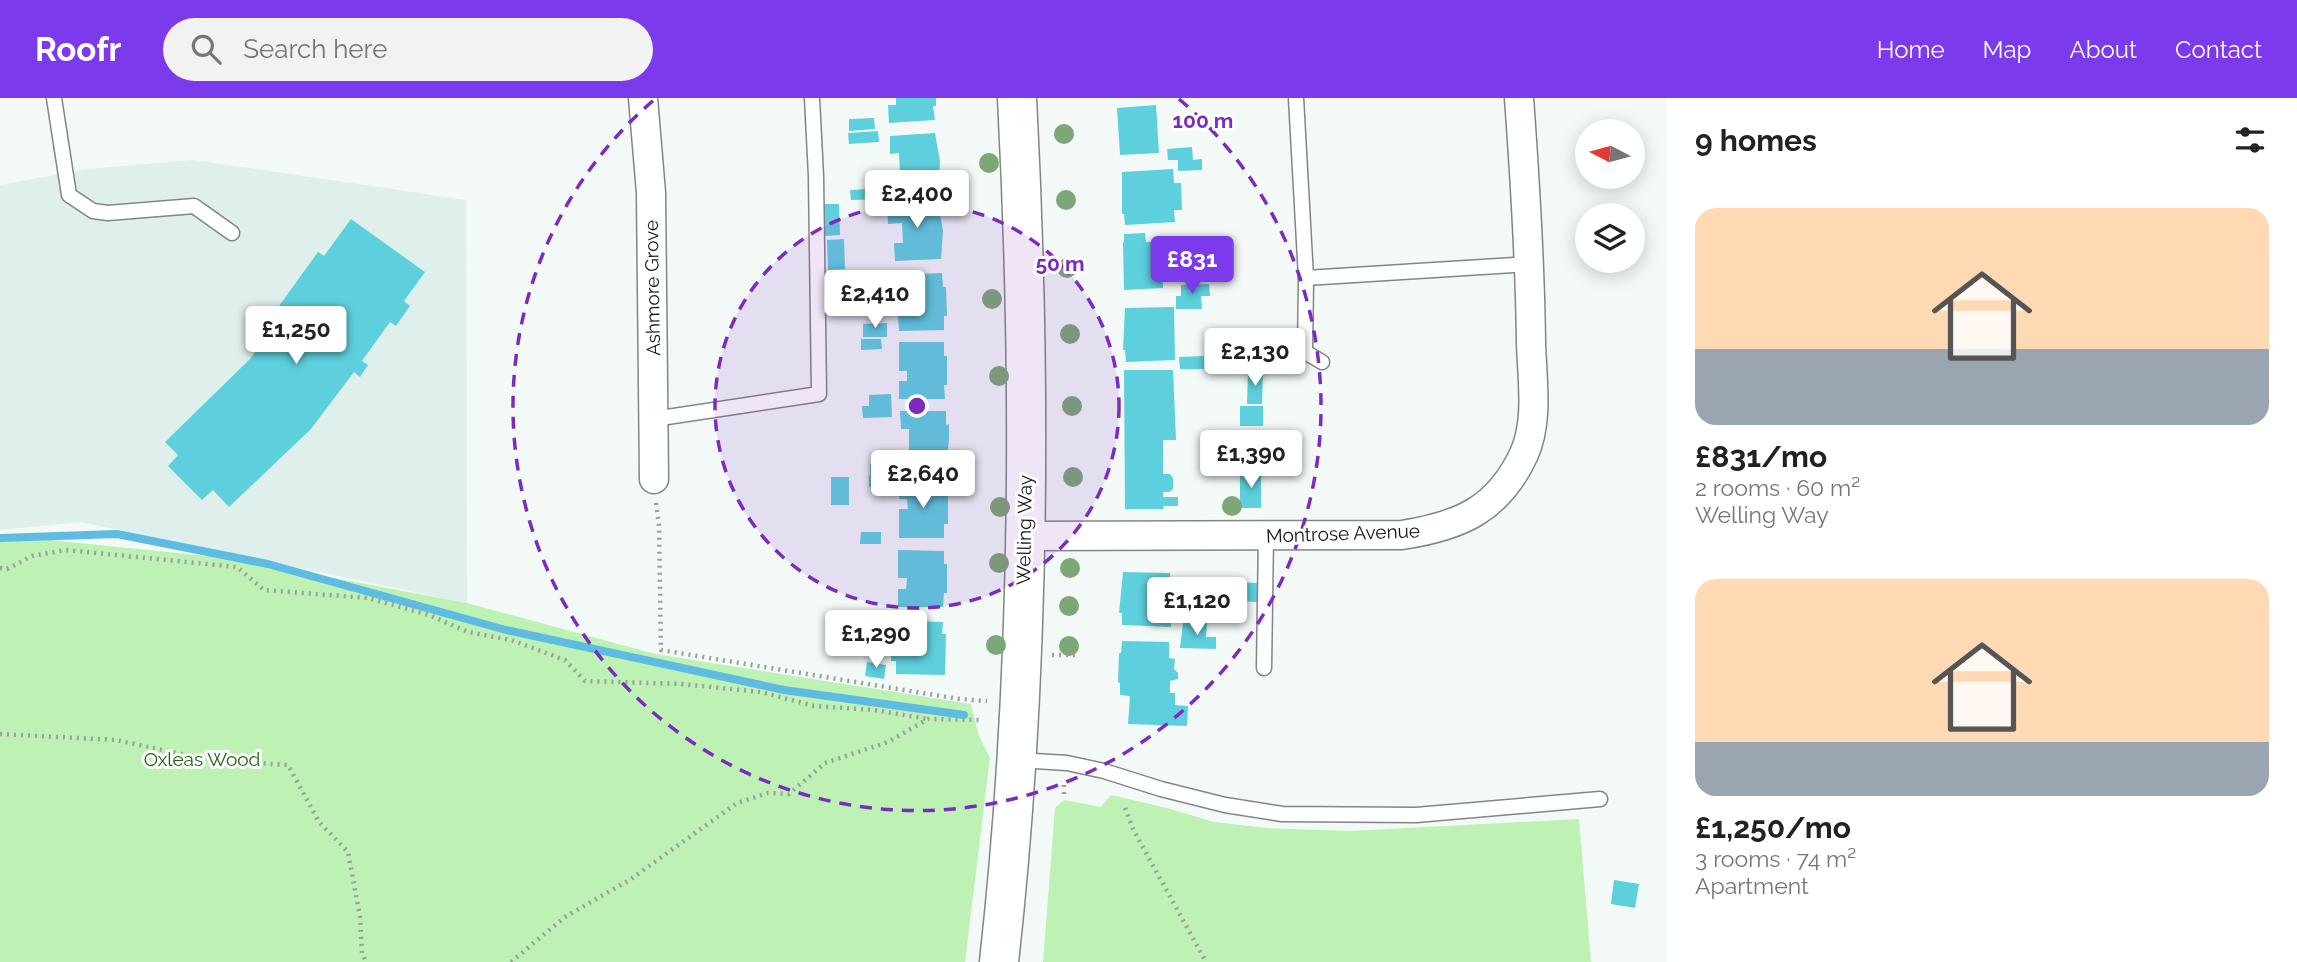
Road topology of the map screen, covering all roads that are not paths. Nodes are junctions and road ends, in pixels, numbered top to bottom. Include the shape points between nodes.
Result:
1 (54, 98) edge
2 (643, 98) edge
3 (812, 98) edge
4 (1017, 98) edge
5 (1296, 98) edge
6 (1519, 98) edge
7 (232, 233) dead end
8 (1530, 264) junction
9 (1306, 278) junction
10 (1322, 362) dead end
11 (654, 419) junction
12 (654, 479) road end
13 (1266, 535) junction
14 (1025, 536) junction
15 (1264, 668) dead end
16 (1016, 760) junction
17 (1600, 799) dead end
18 (999, 962) edge

1 - 7 lane via 69,195 93,211 108,213 194,206
2 - 11 street, Ashmore Grove via 651,192
3 - 11 lane via 820,394
4 - 14 street, Welling Way via 1026,329
5 - 9 lane
6 - 8 street, Montrose Avenue
8 - 9 lane
8 - 13 street, Montrose Avenue via 1530,438 1502,489 1466,519 1438,529 1402,535
9 - 10 lane via 1305,352
11 - 12 street, Ashmore Grove
13 - 14 street, Montrose Avenue
13 - 15 lane
14 - 16 street, Welling Way
16 - 17 lane via 1079,766 1225,805 1282,814 1416,815
16 - 18 street, Welling Way

